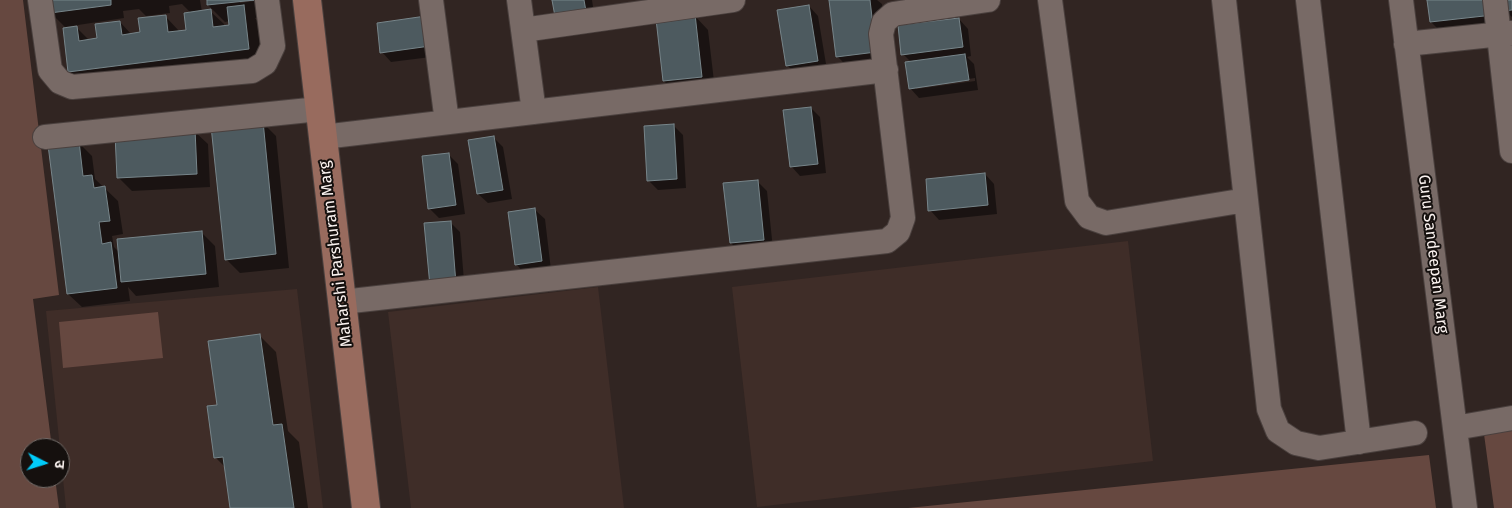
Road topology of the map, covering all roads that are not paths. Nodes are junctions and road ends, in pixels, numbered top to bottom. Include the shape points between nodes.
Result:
1 (40, 0) edge
2 (267, 0) edge
3 (307, 0) edge
4 (431, 0) edge
5 (519, 0) edge
6 (733, 0) edge
7 (988, 0) edge
8 (1050, 0) edge
9 (1224, 0) edge
10 (1308, 0) edge
11 (1401, 0) edge
12 (1495, 0) edge
13 (882, 11) edge
14 (523, 30) junction
15 (1505, 34) edge
16 (1406, 44) junction
17 (886, 70) junction
18 (320, 109) junction
19 (534, 112) junction
20 (447, 122) junction
21 (44, 137) dead end
22 (323, 137) junction
23 (1512, 151) edge
24 (1246, 200) junction
25 (342, 302) junction
26 (1512, 418) edge
27 (1454, 428) junction
28 (1415, 433) dead end
29 (1358, 442) junction
30 (366, 508) edge
31 (1465, 508) edge

1 - 2 street via 50,70 60,82 72,86 252,71 264,63 273,46
3 - 18 street, Maharshi Parshuram Marg
4 - 20 street
5 - 14 street
6 - 14 street
7 - 13 street via 893,14
8 - 24 street via 1077,201 1089,217 1106,223
9 - 24 street
10 - 29 street
11 - 16 street, Guru Sandeepan Marg
12 - 15 street
13 - 17 street via 881,34
14 - 19 street
15 - 16 street
15 - 23 street
16 - 27 street, Guru Sandeepan Marg
17 - 19 street
17 - 25 street via 903,218 898,232 887,241
18 - 21 street
18 - 22 street, Maharshi Parshuram Marg
19 - 20 street
20 - 22 street
22 - 25 street, Maharshi Parshuram Marg
24 - 29 street via 1269,409 1278,431 1296,443 1319,448
25 - 30 street, Maharshi Parshuram Marg
26 - 27 street
27 - 31 street, Guru Sandeepan Marg
28 - 29 street

